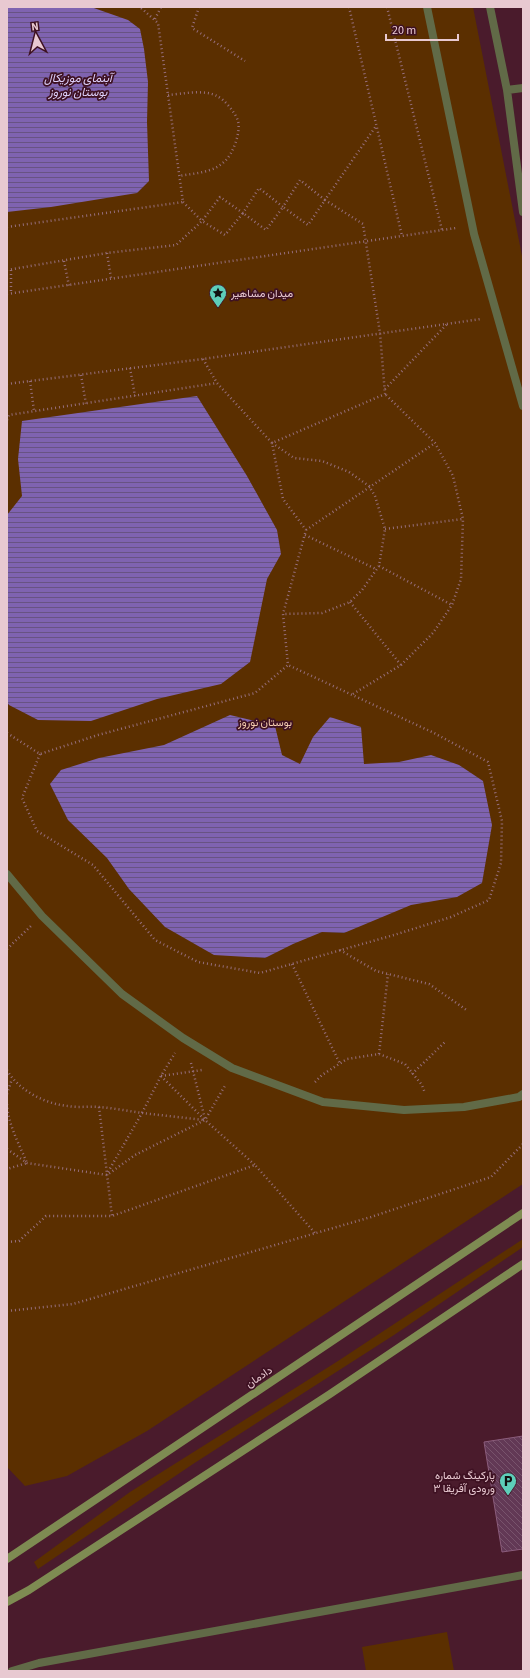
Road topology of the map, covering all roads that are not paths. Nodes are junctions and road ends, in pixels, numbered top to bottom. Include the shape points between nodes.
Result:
1 (427, 7) edge
2 (490, 7) edge
3 (523, 88) edge
4 (507, 90) junction
5 (523, 212) edge
6 (523, 406) edge
7 (7, 874) edge
8 (523, 1094) edge
9 (523, 1213) edge
10 (523, 1264) edge
11 (7, 1558) edge
12 (523, 1575) edge
13 (7, 1602) edge
14 (12, 1671) edge

1 - 6 street via 474,234
2 - 4 street
3 - 4 street
4 - 5 street
7 - 8 street via 42,916 122,994 183,1038 232,1068 323,1102 404,1110 464,1107 519,1097
9 - 11 street, دادمان
10 - 13 street via 323,1399
12 - 14 street via 46,1662

